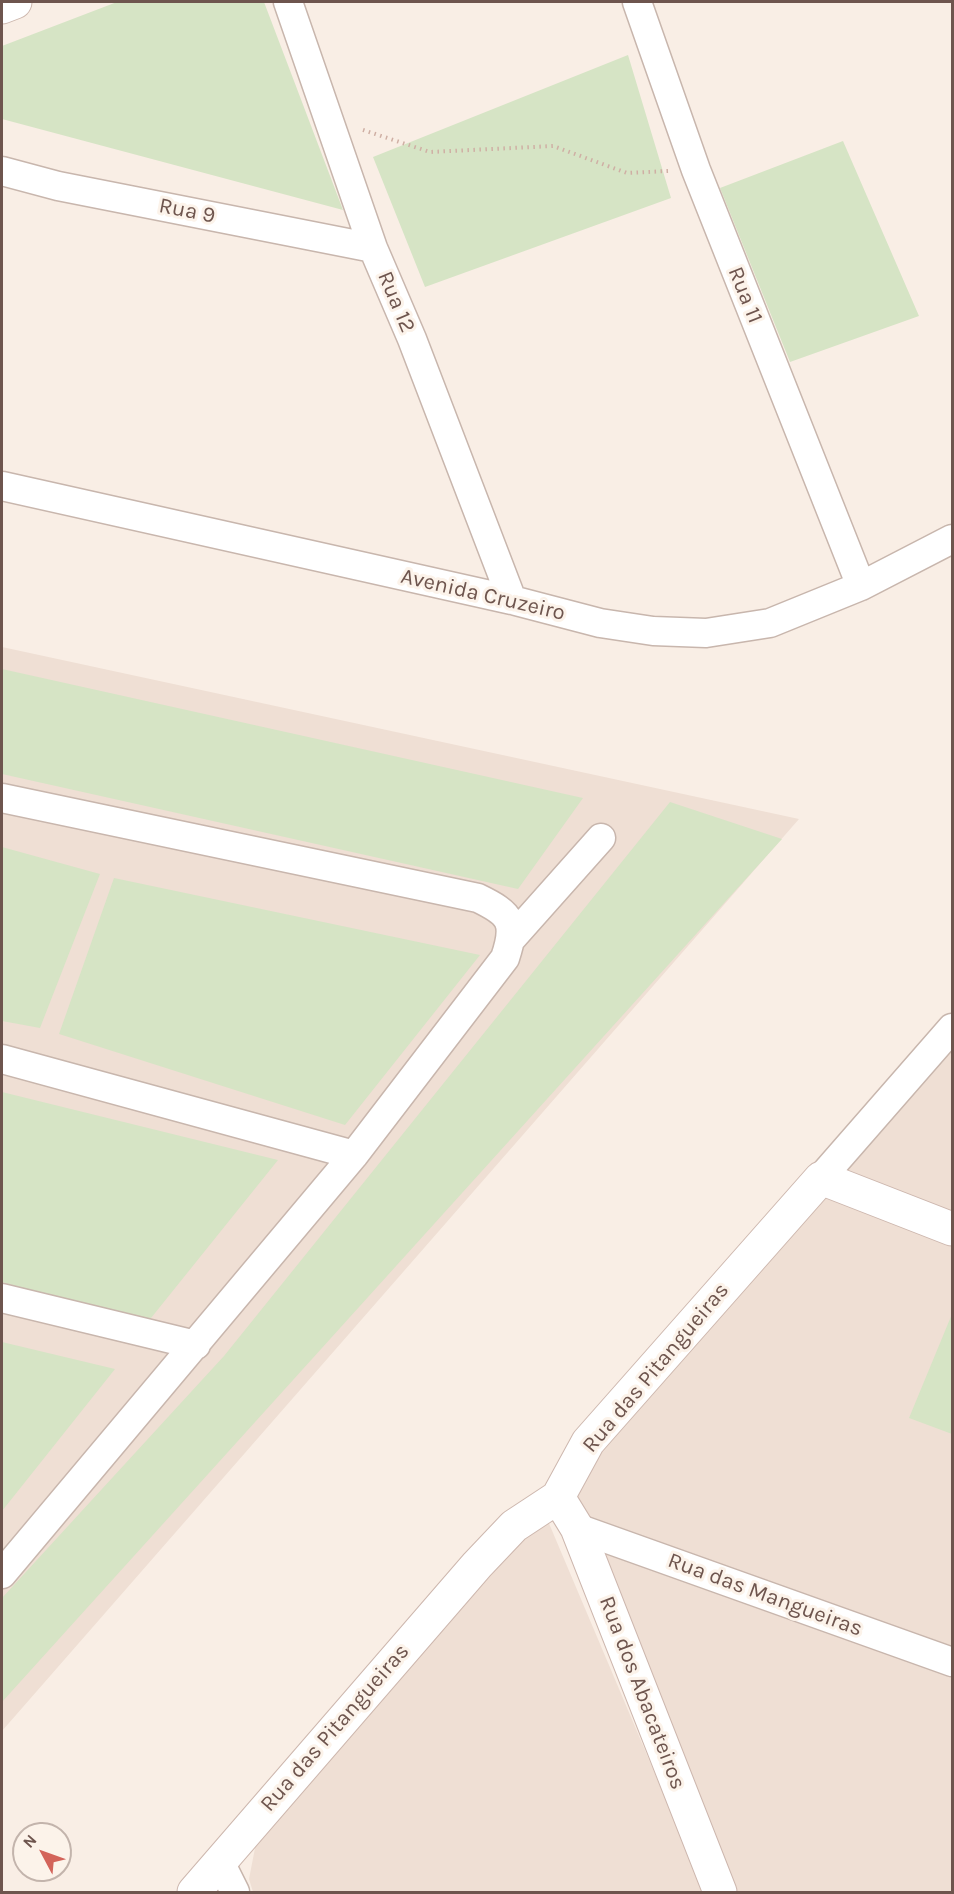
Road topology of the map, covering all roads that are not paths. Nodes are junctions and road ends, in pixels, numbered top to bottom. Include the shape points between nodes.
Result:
1 (15, 2) edge
2 (288, 2) edge
3 (637, 2) edge
4 (2, 7) edge
5 (2, 171) edge
6 (373, 248) junction
7 (2, 486) edge
8 (952, 539) edge
9 (861, 586) junction
10 (512, 600) junction
11 (2, 798) edge
12 (601, 838) dead end
13 (512, 938) junction
14 (952, 1028) edge
15 (2, 1059) edge
16 (354, 1155) junction
17 (821, 1178) junction
18 (952, 1229) edge
19 (2, 1298) edge
20 (196, 1345) junction
21 (558, 1497) junction
22 (577, 1528) junction
23 (6, 1562) edge
24 (952, 1662) edge
25 (220, 1862) junction
26 (194, 1893) edge
27 (235, 1893) edge
28 (720, 1893) edge

1 - 4 street
2 - 6 street, Rua 12
3 - 9 street, Rua 11 via 696,170
5 - 6 street, Rua 9 via 58,186
6 - 10 street, Rua 12
7 - 10 street, Avenida Cruzeiro
8 - 9 street, Avenida Cruzeiro
9 - 10 street, Avenida Cruzeiro via 770,623 706,633 600,623
11 - 13 street via 477,898 499,908 510,922
12 - 13 street
13 - 16 street via 505,958
14 - 17 street, Rua das Pitangueiras
15 - 16 street
16 - 20 street
17 - 18 street
17 - 21 street, Rua das Pitangueiras via 588,1442
19 - 20 street
20 - 23 street
21 - 22 street, Rua dos Abacateiros
21 - 25 street, Rua das Pitangueiras via 514,1526 477,1565
22 - 24 street, Rua das Mangueiras
22 - 28 street, Rua dos Abacateiros
25 - 26 street, Rua das Pitangueiras
25 - 27 street

